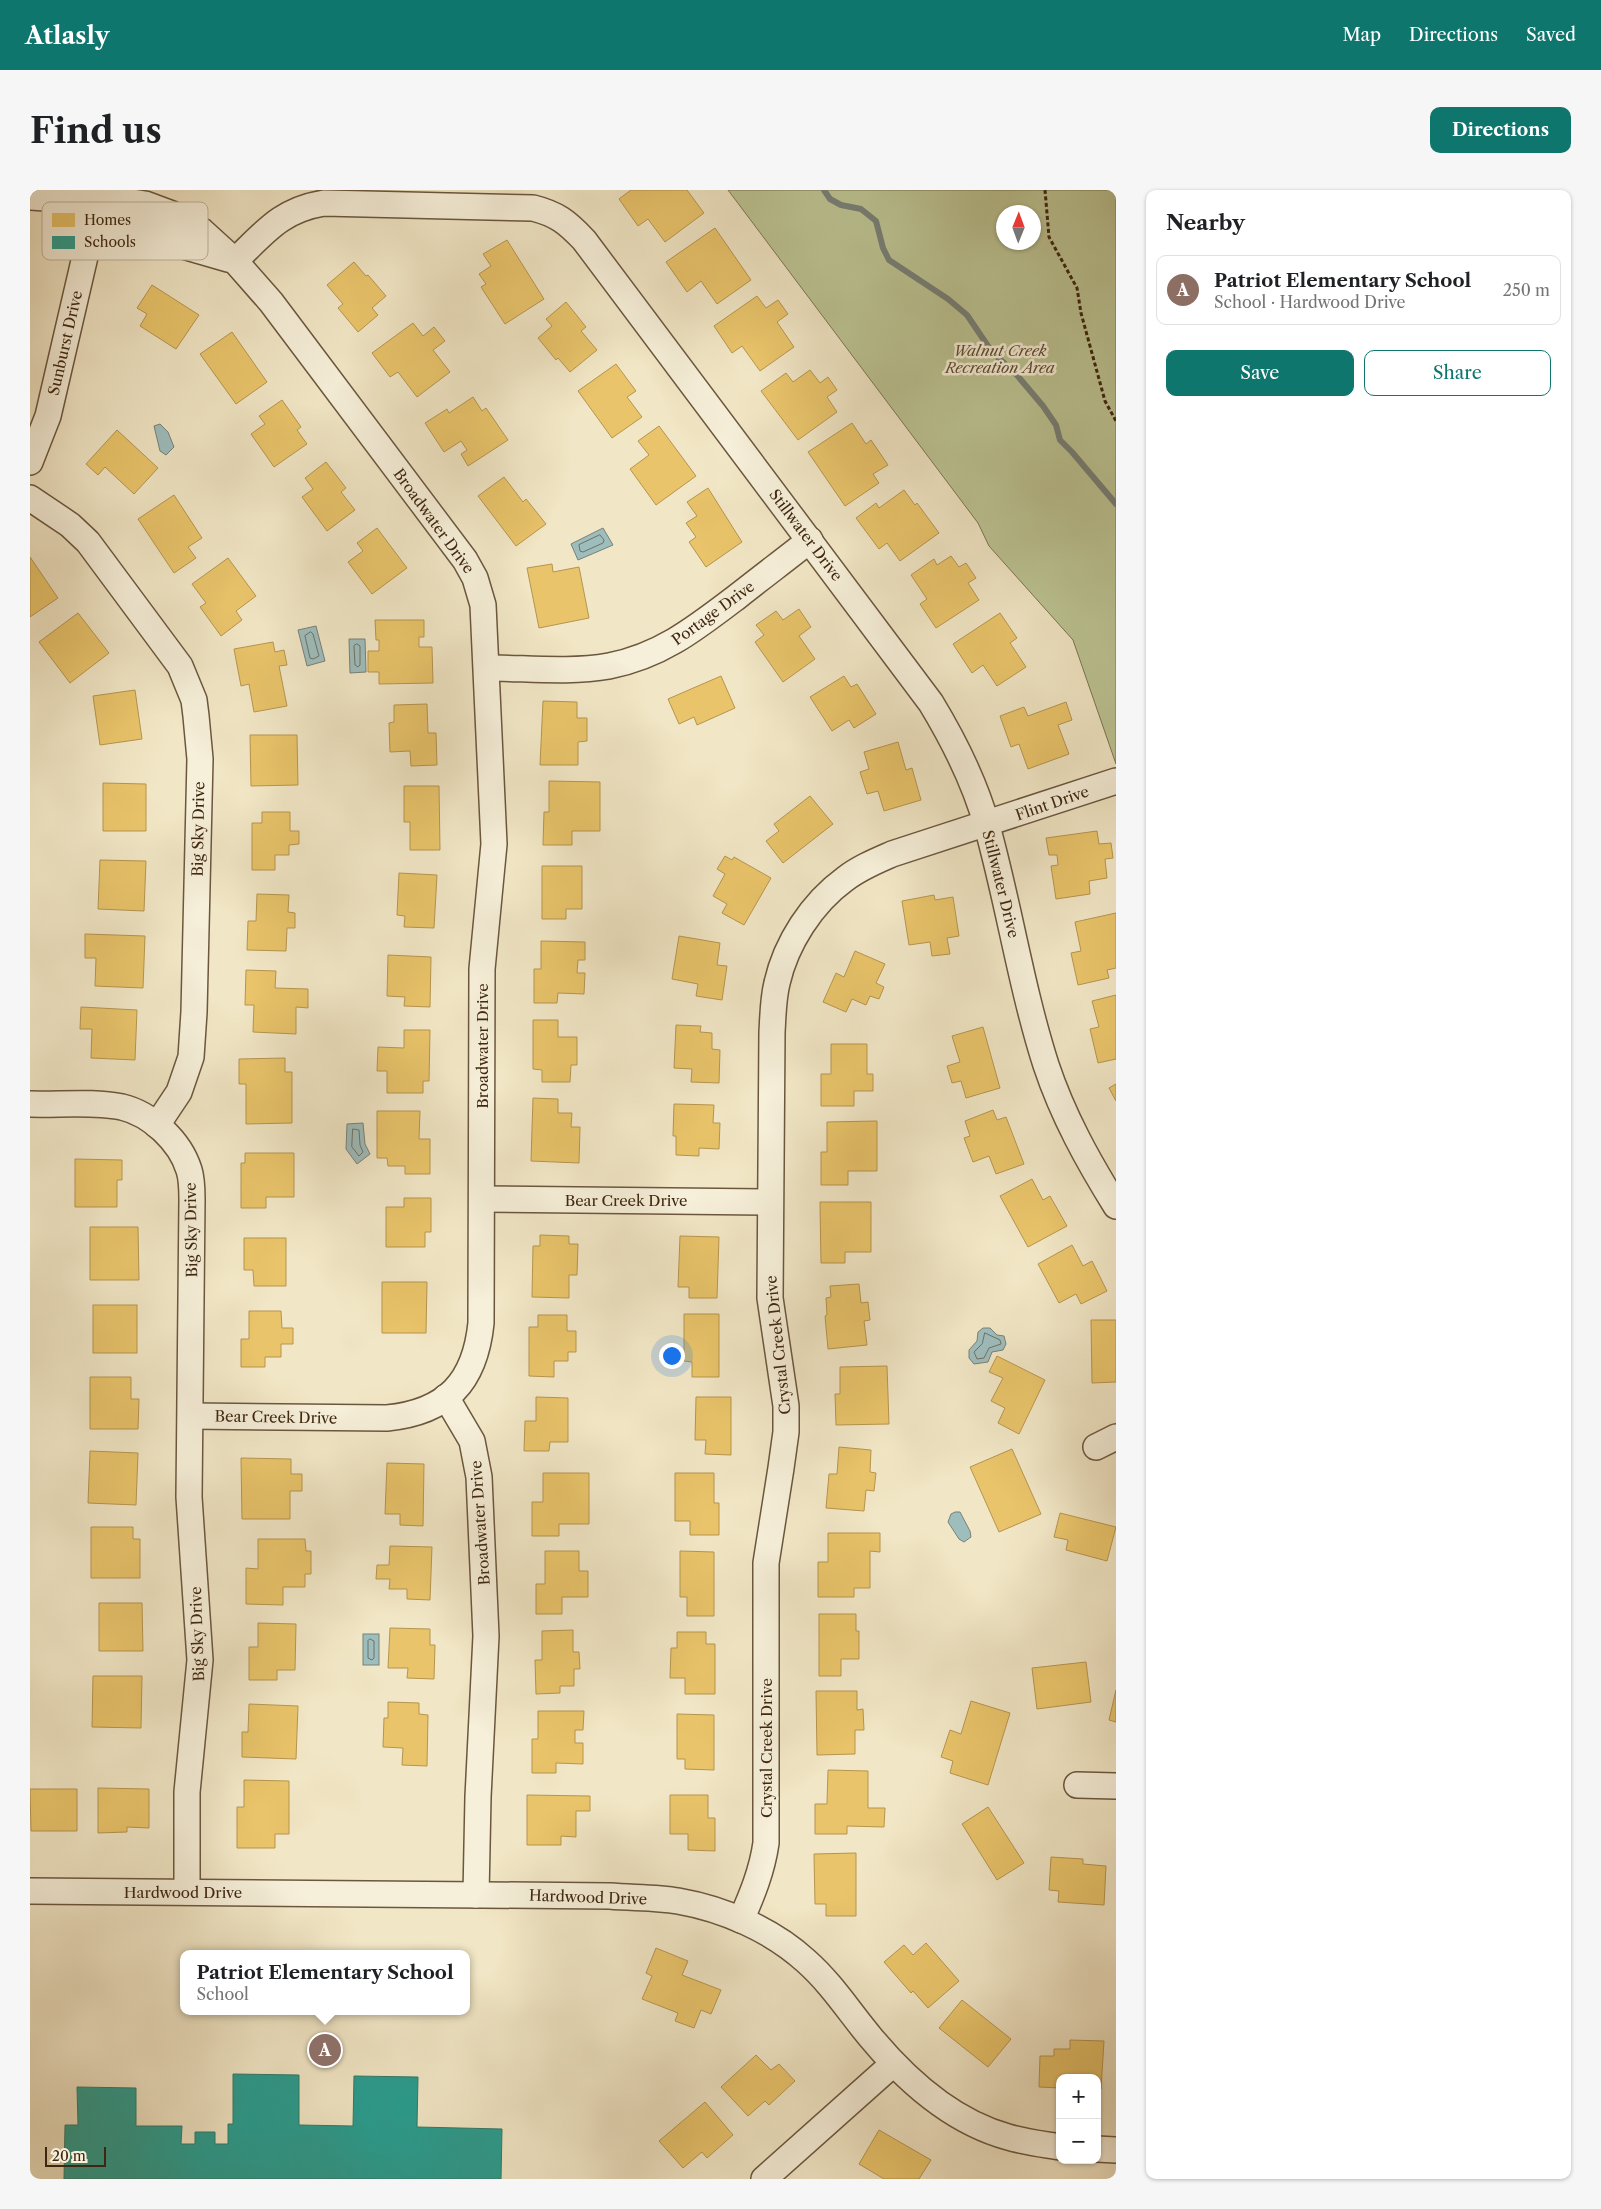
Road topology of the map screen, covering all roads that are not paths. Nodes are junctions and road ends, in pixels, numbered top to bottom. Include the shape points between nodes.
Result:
1 (30, 197) edge
2 (92, 202) edge
3 (208, 253) edge
4 (80, 260) edge
5 (235, 261) junction
6 (30, 462) edge
7 (30, 498) edge
8 (810, 540) junction
9 (487, 668) junction
10 (1116, 781) edge
11 (987, 824) junction
12 (30, 1104) edge
13 (157, 1126) junction
14 (483, 1199) junction
15 (770, 1202) junction
16 (1116, 1206) edge
17 (446, 1397) junction
18 (191, 1416) junction
19 (1077, 1786) dead end
20 (1116, 1786) edge
21 (30, 1891) edge
22 (187, 1892) junction
23 (476, 1895) junction
24 (741, 1920) junction
25 (893, 2064) junction
26 (1056, 2146) edge
27 (1101, 2150) edge
28 (1116, 2150) edge
29 (764, 2179) edge

1 - 2 street
3 - 5 street
4 - 6 street, Sunburst Drive via 48,416
5 - 8 street, Stillwater Drive via 270,226 289,213 324,203 510,206 552,213 584,240
5 - 9 street, Broadwater Drive via 271,302 465,560 476,578 484,605
7 - 13 street, Big Sky Drive via 70,525 88,542 180,666 194,700 200,759 191,1057 179,1092
8 - 9 street, Portage Drive via 690,633 636,659 607,666 576,668
8 - 11 street, Stillwater Drive via 930,703 961,757
9 - 14 street, Broadwater Drive via 494,844 482,969
10 - 11 street, Flint Drive
11 - 15 street, Crystal Creek Drive via 892,854 858,870 826,896 798,932 782,965 774,1005
11 - 16 street, Stillwater Drive via 1049,1072 1074,1136
12 - 13 street via 122,1107
13 - 18 street, Big Sky Drive via 183,1155 192,1183
14 - 15 street, Bear Creek Drive
14 - 17 street, Broadwater Drive via 479,1343 470,1370
15 - 24 street, Crystal Creek Drive via 770,1298 784,1381 786,1432 766,1563 766,1843 757,1884
17 - 18 street, Bear Creek Drive via 419,1413 387,1418
17 - 23 street, Broadwater Drive via 472,1441 479,1477 486,1636
18 - 22 street, Big Sky Drive via 190,1524 200,1660 187,1792
19 - 20 street
21 - 22 street, Hardwood Drive
22 - 23 street, Hardwood Drive
23 - 24 street, Hardwood Drive via 610,1896 677,1901
24 - 25 street, Hardwood Drive via 770,1935 806,1961
25 - 26 street, Hardwood Drive via 957,2115 1007,2137
25 - 29 street
27 - 28 street

